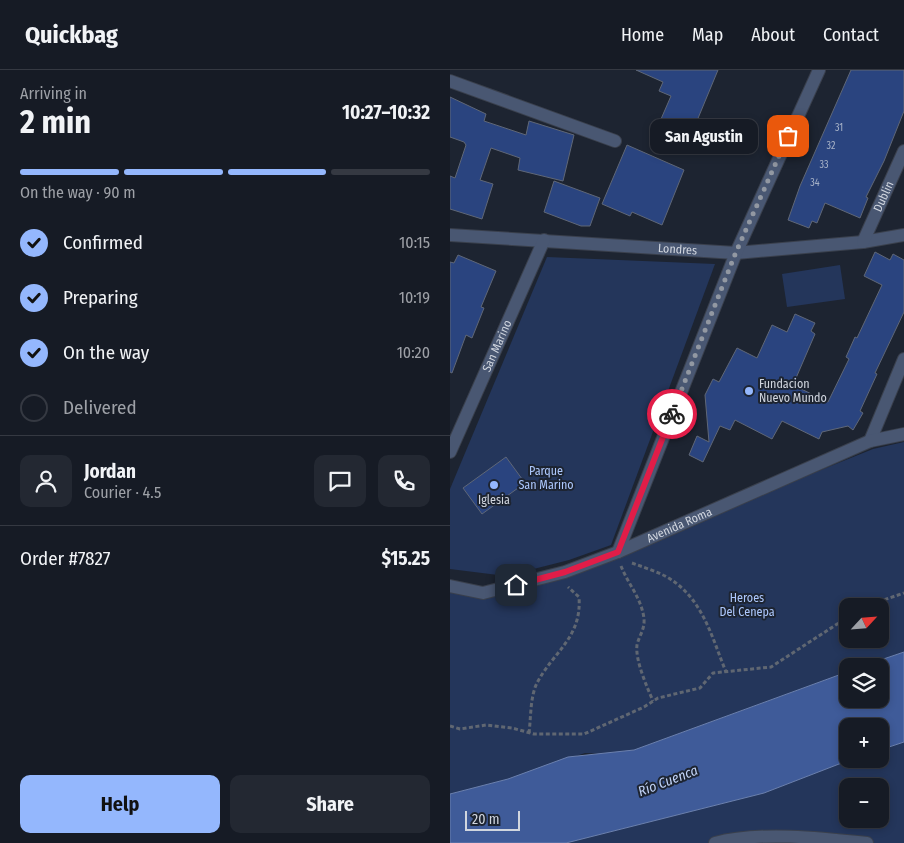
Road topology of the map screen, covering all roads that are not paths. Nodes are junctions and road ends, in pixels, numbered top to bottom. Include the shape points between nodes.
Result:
1 (818, 70) edge
2 (450, 81) edge
3 (615, 141) dead end
4 (904, 151) edge
5 (450, 235) edge
6 (904, 235) edge
7 (544, 240) junction
8 (863, 242) junction
9 (736, 252) junction
10 (904, 359) edge
11 (904, 434) edge
12 (870, 441) junction
13 (450, 452) edge
14 (618, 555) junction
15 (450, 586) edge
16 (716, 843) edge
17 (867, 843) edge

1 - 9 street
2 - 3 street
4 - 8 street, Dublin
5 - 7 street, Londres
6 - 8 street, Londres
7 - 9 street, Londres
7 - 13 street, San Marino
8 - 9 street, Londres
9 - 14 street
10 - 12 street
11 - 12 street, Avenida Roma
12 - 14 street, Avenida Roma
14 - 15 street, Avenida Roma via 483,593
16 - 17 street via 807,837

